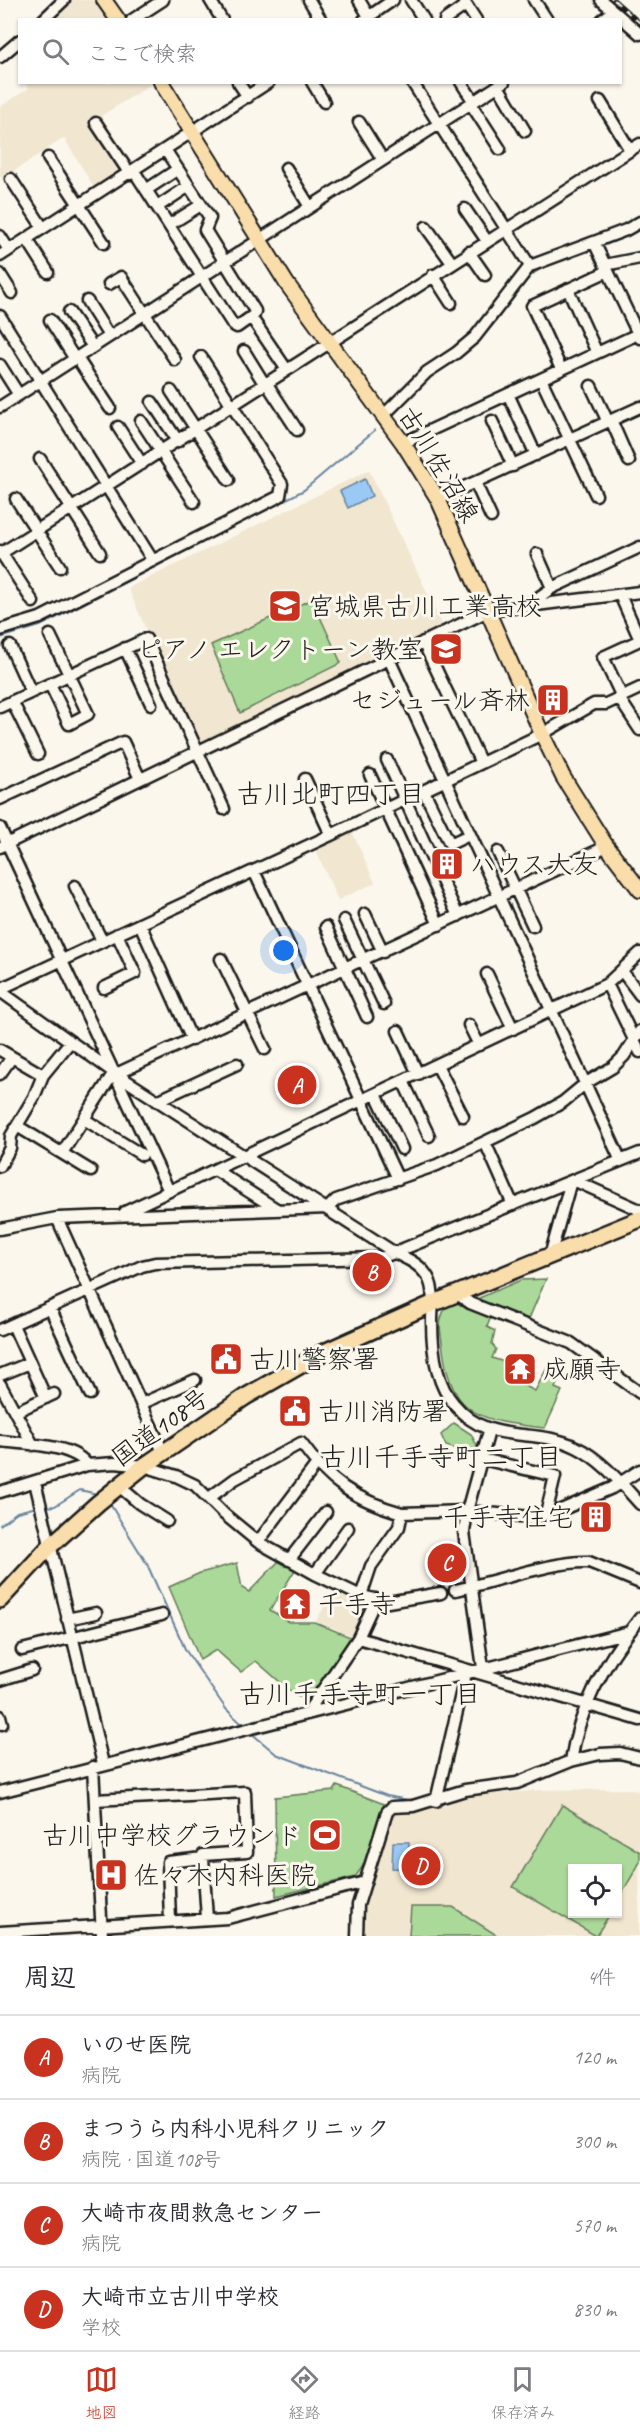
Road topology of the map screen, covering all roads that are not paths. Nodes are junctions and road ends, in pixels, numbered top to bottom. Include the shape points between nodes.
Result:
1 (64, 0) edge
2 (104, 0) edge
3 (163, 0) edge
4 (210, 0) edge
5 (309, 0) edge
6 (359, 0) edge
7 (411, 0) edge
8 (534, 0) edge
9 (602, 0) edge
10 (390, 1) edge
11 (465, 2) edge
12 (614, 11) junction
13 (45, 18) edge
14 (117, 18) edge
15 (135, 18) edge
16 (221, 18) edge
17 (320, 18) edge
18 (368, 18) edge
19 (423, 18) edge
20 (447, 18) edge
21 (475, 18) edge
22 (546, 18) edge
23 (605, 18) edge
24 (622, 18) edge
25 (622, 18) edge
26 (640, 34) edge
27 (18, 42) edge
28 (0, 57) edge
29 (162, 84) edge
30 (239, 84) edge
31 (266, 84) edge
32 (313, 84) edge
33 (413, 84) edge
34 (462, 84) edge
35 (496, 85) edge
36 (248, 97) junction
37 (600, 101) dead end
38 (324, 102) dead end
39 (472, 103) junction
40 (359, 122) dead end
41 (96, 123) dead end
42 (439, 124) junction
43 (525, 131) dead end
44 (194, 133) junction
45 (640, 144) edge
46 (500, 149) dead end
47 (630, 150) junction
48 (166, 151) junction
49 (48, 158) dead end
50 (383, 160) junction
51 (286, 168) dead end
52 (178, 169) junction
53 (132, 172) junction
54 (11, 180) dead end
55 (189, 186) junction
56 (146, 190) junction
57 (79, 205) junction
58 (201, 205) junction
59 (157, 207) junction
60 (310, 207) junction
61 (465, 209) dead end
62 (640, 222) edge
63 (169, 225) junction
64 (426, 226) dead end
65 (43, 228) junction
66 (506, 228) junction
67 (0, 236) edge
68 (27, 239) junction
69 (258, 239) junction
70 (487, 240) junction
71 (104, 243) dead end
72 (596, 245) junction
73 (469, 252) junction
74 (4, 253) edge
75 (640, 258) edge
76 (224, 262) junction
77 (452, 263) junction
78 (530, 266) junction
79 (606, 268) junction
80 (48, 272) dead end
81 (0, 274) edge
82 (433, 275) junction
83 (485, 275) dead end
84 (202, 277) junction
85 (110, 284) dead end
86 (568, 289) junction
87 (12, 293) dead end
88 (87, 301) dead end
89 (451, 303) dead end
90 (69, 312) dead end
91 (144, 314) junction
92 (0, 316) edge
93 (251, 317) junction
94 (50, 320) dead end
95 (639, 335) edge
96 (109, 336) junction
97 (329, 342) junction
98 (93, 347) junction
99 (244, 351) dead end
100 (597, 352) junction
101 (201, 357) dead end
102 (76, 358) junction
103 (175, 360) dead end
104 (0, 365) edge
105 (561, 369) junction
106 (287, 370) junction
107 (541, 379) junction
108 (41, 381) junction
109 (266, 384) junction
110 (591, 386) dead end
111 (171, 391) dead end
112 (508, 394) junction
113 (19, 395) junction
114 (153, 402) dead end
115 (0, 407) edge
116 (232, 407) junction
117 (640, 407) edge
118 (110, 408) dead end
119 (383, 416) junction
120 (492, 421) dead end
121 (610, 421) junction
122 (141, 422) dead end
123 (118, 427) dead end
124 (196, 429) junction
125 (297, 430) dead end
126 (570, 440) junction
127 (178, 441) junction
128 (403, 443) junction
129 (161, 452) junction
130 (536, 456) junction
131 (40, 459) dead end
132 (629, 461) dead end
133 (142, 464) junction
134 (513, 466) junction
135 (230, 480) dead end
136 (475, 482) junction
137 (107, 486) junction
138 (596, 495) dead end
139 (16, 499) dead end
140 (438, 499) junction
141 (194, 502) dead end
142 (72, 508) junction
143 (491, 517) dead end
144 (36, 531) junction
145 (640, 547) edge
146 (0, 553) edge
147 (100, 553) dead end
148 (537, 554) dead end
149 (153, 561) junction
150 (60, 567) dead end
151 (552, 588) junction
152 (640, 592) edge
153 (620, 595) junction
154 (33, 602) dead end
155 (525, 608) junction
156 (488, 611) junction
157 (0, 630) edge
158 (50, 635) dead end
159 (640, 640) edge
160 (423, 642) junction
161 (10, 646) dead end
162 (125, 648) junction
163 (389, 659) junction
164 (69, 675) junction
165 (50, 684) junction
166 (640, 688) edge
167 (31, 692) junction
168 (620, 698) junction
169 (12, 701) junction
170 (151, 704) dead end
171 (0, 707) edge
172 (640, 730) edge
173 (542, 734) junction
174 (197, 752) junction
175 (38, 754) dead end
176 (387, 760) dead end
177 (481, 764) junction
178 (370, 775) dead end
179 (140, 779) junction
180 (304, 779) dead end
181 (445, 781) junction
182 (424, 791) junction
183 (0, 799) edge
184 (405, 800) junction
185 (224, 809) dead end
186 (386, 809) junction
187 (0, 828) edge
188 (331, 835) junction
189 (470, 835) junction
190 (605, 844) junction
191 (4, 846) edge
192 (498, 852) dead end
193 (254, 871) junction
194 (75, 886) dead end
195 (516, 889) junction
196 (640, 891) edge
197 (498, 897) junction
198 (365, 914) dead end
199 (458, 916) junction
200 (344, 920) dead end
201 (140, 924) junction
202 (439, 925) junction
203 (533, 926) dead end
204 (326, 927) dead end
205 (117, 934) junction
206 (102, 941) junction
207 (383, 951) junction
208 (640, 953) edge
209 (221, 959) dead end
210 (61, 960) junction
211 (364, 961) junction
212 (345, 970) junction
213 (622, 972) junction
214 (487, 974) dead end
215 (607, 984) junction
216 (308, 987) junction
217 (104, 988) dead end
218 (0, 990) edge
219 (640, 995) edge
220 (384, 1004) dead end
221 (552, 1011) junction
222 (248, 1015) junction
223 (367, 1017) dead end
224 (469, 1025) dead end
225 (513, 1029) junction
226 (398, 1031) dead end
227 (637, 1036) edge
228 (192, 1040) junction
229 (70, 1042) junction
230 (479, 1045) junction
231 (265, 1049) dead end
232 (0, 1050) edge
233 (640, 1052) edge
234 (12, 1057) junction
235 (237, 1064) dead end
236 (437, 1065) junction
237 (0, 1074) edge
238 (43, 1074) junction
239 (116, 1074) junction
240 (418, 1074) junction
241 (403, 1081) junction
242 (586, 1083) junction
243 (376, 1094) junction
244 (158, 1101) junction
245 (361, 1101) junction
246 (463, 1116) dead end
247 (84, 1119) junction
248 (17, 1126) junction
249 (429, 1136) dead end
250 (485, 1142) junction
251 (402, 1149) dead end
252 (62, 1153) junction
253 (640, 1153) edge
254 (142, 1155) dead end
255 (243, 1157) junction
256 (621, 1161) junction
257 (0, 1166) edge
258 (215, 1170) junction
259 (91, 1171) dead end
260 (398, 1179) junction
261 (572, 1181) junction
262 (169, 1191) junction
263 (513, 1205) junction
264 (328, 1208) junction
265 (278, 1210) junction
266 (640, 1210) edge
267 (119, 1215) junction
268 (57, 1218) junction
269 (640, 1219) edge
270 (0, 1229) edge
271 (395, 1253) junction
272 (550, 1256) junction
273 (89, 1290) junction
274 (457, 1294) junction
275 (434, 1303) junction
276 (50, 1308) junction
277 (13, 1325) junction
278 (0, 1330) edge
279 (30, 1363) junction
280 (0, 1376) edge
281 (195, 1380) dead end
282 (0, 1384) edge
283 (640, 1393) edge
284 (90, 1394) dead end
285 (141, 1404) junction
286 (15, 1412) junction
287 (489, 1431) junction
288 (0, 1441) edge
289 (33, 1445) junction
290 (163, 1452) junction
291 (482, 1459) junction
292 (87, 1465) junction
293 (316, 1465) junction
294 (144, 1466) junction
295 (640, 1470) edge
296 (34, 1482) junction
297 (620, 1482) junction
298 (119, 1486) junction
299 (0, 1492) edge
300 (209, 1498) junction
301 (640, 1504) edge
302 (467, 1511) junction
303 (326, 1512) dead end
304 (402, 1513) junction
305 (546, 1514) junction
306 (167, 1521) dead end
307 (348, 1528) dead end
308 (258, 1542) junction
309 (49, 1547) junction
310 (289, 1560) junction
311 (315, 1574) junction
312 (640, 1583) edge
313 (470, 1588) junction
314 (455, 1590) dead end
315 (441, 1593) dead end
316 (361, 1596) junction
317 (376, 1599) junction
318 (0, 1600) edge
319 (96, 1613) dead end
320 (162, 1616) dead end
321 (640, 1618) edge
322 (67, 1619) junction
323 (629, 1632) junction
324 (72, 1637) junction
325 (358, 1638) junction
326 (22, 1650) dead end
327 (483, 1668) junction
328 (32, 1670) dead end
329 (468, 1672) junction
330 (0, 1680) edge
331 (586, 1705) junction
332 (310, 1712) junction
333 (640, 1720) edge
334 (571, 1757) junction
335 (640, 1758) edge
336 (98, 1765) junction
337 (0, 1792) edge
338 (437, 1796) junction
339 (95, 1800) junction
340 (203, 1858) junction
341 (361, 1883) dead end
342 (207, 1919) junction
343 (170, 1921) junction
344 (102, 1931) edge
345 (0, 1932) edge
346 (357, 1936) edge

1 - 13 street
2 - 14 main road
3 - 15 street
4 - 16 street
5 - 17 street
6 - 18 street
7 - 19 street
8 - 22 street
9 - 12 street
10 - 18 street
11 - 20 street
11 - 21 street
12 - 23 street
12 - 25 street
24 - 26 street
27 - 28 street
29 - 44 main road, 古川佐沼線
30 - 36 street
31 - 36 street
32 - 38 street
33 - 42 street
34 - 39 street
35 - 39 street
35 - 43 street
36 - 44 street
37 - 47 street
39 - 42 street
39 - 46 street
40 - 50 street
41 - 53 street
42 - 50 street
42 - 66 street
44 - 48 street
44 - 69 main road, 古川佐沼線
45 - 47 street
47 - 66 street
48 - 52 street
48 - 53 street
49 - 57 street
50 - 60 street
51 - 60 street
52 - 55 street
52 - 56 street
53 - 56 street
53 - 57 street
54 - 65 street
55 - 58 street
55 - 59 street
56 - 59 street
57 - 65 street
57 - 71 street
58 - 63 street
58 - 76 street via 210,218 205,231
59 - 63 street
60 - 69 street
61 - 70 street
62 - 72 street
63 - 84 street
64 - 77 street
65 - 68 street
66 - 70 street
66 - 78 street
67 - 74 street
68 - 74 street
68 - 80 street
69 - 76 street
69 - 97 main road, 古川佐沼線
70 - 73 street
72 - 78 street
72 - 79 street
73 - 77 street
73 - 83 street
75 - 79 street
76 - 84 street
76 - 93 street via 255,311
77 - 82 street
78 - 119 street via 475,337 427,372
79 - 86 street
79 - 95 street
81 - 87 street
82 - 89 street
82 - 97 street
84 - 91 street
84 - 93 street via 233,325 237,327
85 - 91 street via 121,277
86 - 100 street
86 - 105 street via 532,306
88 - 96 street
90 - 98 street
91 - 96 street
91 - 103 street
92 - 108 street
93 - 106 street
94 - 102 street
95 - 100 street
96 - 98 street
97 - 106 street
97 - 119 main road, 古川佐沼線
98 - 102 street
99 - 109 street
100 - 105 street
101 - 116 street
102 - 108 street
102 - 118 street
104 - 113 street
105 - 107 street
106 - 109 street
107 - 112 street
107 - 126 street
108 - 113 street
108 - 137 street
109 - 116 street
109 - 125 street
110 - 121 street
111 - 124 street
112 - 128 street
112 - 130 street
113 - 115 street
114 - 127 street
116 - 124 street
116 - 149 street via 282,484 280,496
117 - 121 street
119 - 128 main road, 古川佐沼線
120 - 134 street
121 - 126 street
121 - 132 street
122 - 129 street
123 - 133 street
124 - 127 street
124 - 135 street
126 - 130 street
126 - 138 street
127 - 129 street
128 - 140 main road, 古川佐沼線
129 - 133 street
129 - 141 street
130 - 134 street
131 - 142 street
133 - 137 street
134 - 136 street
136 - 140 street
136 - 143 street
137 - 142 street
137 - 149 street
139 - 144 street
140 - 156 main road, 古川佐沼線
142 - 144 street
142 - 147 street
144 - 146 street
144 - 150 street
145 - 151 street
146 - 154 street
148 - 151 street
149 - 157 street via 40,618
151 - 155 street
152 - 153 street
153 - 155 street
153 - 159 street
155 - 156 street
156 - 160 street
156 - 173 main road, 古川佐沼線
158 - 164 street
159 - 168 street via 603,657
160 - 163 street
160 - 177 street
161 - 167 street
162 - 164 street
162 - 170 street
162 - 174 street via 146,639
163 - 174 street
163 - 181 street
164 - 165 street
164 - 165 street via 88,714 69,724
165 - 167 street
166 - 168 street
167 - 169 street
168 - 172 street
168 - 173 street via 606,705 594,704
169 - 171 street
169 - 175 street
173 - 177 street
173 - 190 main road, 古川佐沼線
174 - 179 street
174 - 185 street
176 - 184 street
177 - 181 street
178 - 186 street
179 - 183 street via 123,742
179 - 191 street
180 - 188 street
181 - 182 street
181 - 189 street
182 - 184 street
182 - 189 street via 450,844
184 - 186 street
184 - 199 street
186 - 188 street
186 - 202 street
187 - 191 street
188 - 193 street
189 - 197 street
190 - 195 street
190 - 196 main road, 古川佐沼線
191 - 210 street
192 - 195 street
193 - 201 street
193 - 216 street
194 - 206 street
195 - 197 street
195 - 203 street
197 - 199 street
197 - 221 street
198 - 207 street
199 - 202 street
200 - 211 street
201 - 205 street
201 - 228 street
202 - 207 street
204 - 212 street
205 - 206 street
205 - 217 street via 135,974
206 - 210 street
207 - 211 street
208 - 213 street
209 - 222 street
210 - 218 street
210 - 239 street
211 - 212 street
211 - 220 street
212 - 216 street
212 - 223 street
213 - 215 street
213 - 219 street
214 - 225 street
215 - 221 street
215 - 227 street
216 - 222 street
216 - 245 street
218 - 229 street
221 - 225 street
221 - 242 street
222 - 228 street
222 - 231 street
224 - 230 street
225 - 230 street
226 - 240 street
227 - 233 street
227 - 242 street via 613,1067
228 - 239 street
229 - 238 street
229 - 239 street
230 - 236 street
232 - 234 street
234 - 237 street
234 - 238 street
235 - 244 street
236 - 240 street
236 - 246 street
238 - 248 street
239 - 244 street
239 - 247 street
239 - 262 street
240 - 241 street
241 - 243 street
241 - 249 street
242 - 250 street via 563,1102
242 - 256 street
243 - 245 street
243 - 251 street
244 - 255 street
245 - 255 street
245 - 260 street
247 - 252 street
247 - 254 street
248 - 252 street
248 - 257 street
250 - 260 street
250 - 263 street
252 - 259 street
253 - 256 street
255 - 258 street
255 - 264 street
256 - 261 street
258 - 262 street
258 - 265 street
260 - 264 street via 336,1200
261 - 263 street
261 - 266 street
261 - 272 street
262 - 267 street
263 - 271 street
264 - 265 street
264 - 271 street
265 - 267 street
267 - 268 street
268 - 270 street
268 - 273 street
269 - 272 highway, 国道108号
271 - 273 street via 381,1258 155,1263
271 - 275 street via 427,1275
272 - 274 highway, 国道108号
273 - 276 street
273 - 285 street
274 - 275 highway, 国道108号
274 - 283 street via 470,1303 571,1342
275 - 287 street via 437,1362 447,1394 462,1413
275 - 290 highway, 国道108号 via 322,1353 245,1397
276 - 277 street
276 - 284 street
277 - 278 street
277 - 279 street
279 - 280 street
279 - 286 street via 50,1396
281 - 285 street
282 - 286 street
285 - 290 street
286 - 289 street
287 - 291 street
287 - 297 street via 577,1447
288 - 289 street
289 - 292 street via 81,1456
290 - 294 highway, 国道108号
291 - 302 street
291 - 305 street via 555,1476
292 - 294 street
292 - 296 street
293 - 300 street via 301,1443
293 - 304 street via 345,1490 374,1505
293 - 308 street
294 - 298 highway, 国道108号
294 - 300 street via 195,1485
295 - 297 street
296 - 299 street
296 - 309 street
297 - 301 street
297 - 305 street
298 - 306 street
298 - 309 highway, 国道108号
300 - 308 street
302 - 304 street
302 - 305 street
302 - 313 street via 464,1532
303 - 310 street
304 - 316 street via 399,1527 371,1566
307 - 311 street
308 - 310 street
309 - 318 highway, 国道108号
309 - 322 street
310 - 311 street
311 - 316 street
312 - 313 street via 583,1562
313 - 314 street
313 - 327 street
315 - 317 street via 400,1601
316 - 317 street
317 - 325 street
319 - 322 street
320 - 324 street
321 - 323 street
322 - 324 street
323 - 327 street
323 - 331 street
324 - 326 street
324 - 336 street
325 - 329 street
325 - 332 street
327 - 329 street
328 - 330 street
329 - 331 street
329 - 332 street
329 - 338 street
331 - 333 street
331 - 334 street
332 - 336 street
334 - 335 street via 620,1752
334 - 338 street via 517,1783
336 - 337 street
336 - 339 street
338 - 346 street via 413,1806 392,1807 387,1812 358,1905
339 - 340 street via 245,1792 247,1851
339 - 344 street
340 - 342 street
340 - 343 street via 168,1862
341 - 342 street
342 - 343 street
343 - 344 street
344 - 345 street

